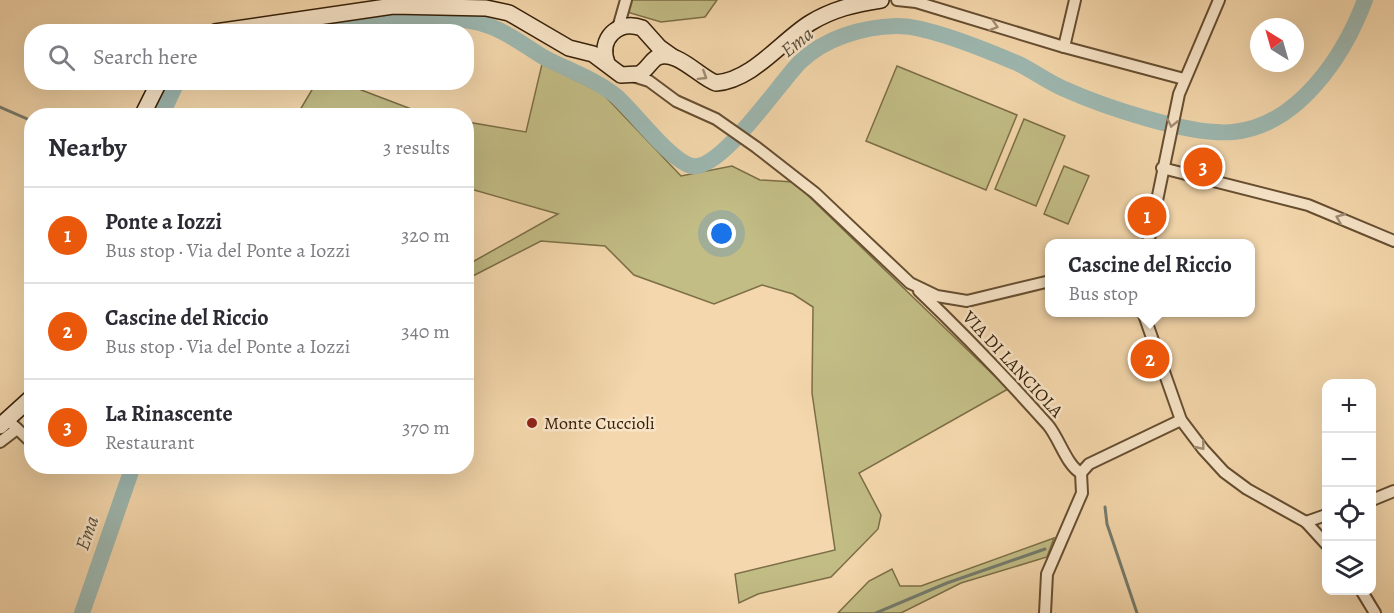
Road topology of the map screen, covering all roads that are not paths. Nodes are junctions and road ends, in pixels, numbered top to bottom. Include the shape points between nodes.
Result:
1 (881, 0) edge
2 (897, 0) edge
3 (1075, 0) edge
4 (1219, 0) edge
5 (626, 5) edge
6 (270, 24) edge
7 (625, 27) junction
8 (652, 39) junction
9 (1064, 47) junction
10 (606, 55) junction
11 (680, 60) junction
12 (652, 62) junction
13 (633, 76) junction
14 (657, 87) junction
15 (1181, 88) junction
16 (155, 90) edge
17 (146, 108) edge
18 (1162, 168) junction
19 (1149, 239) edge
20 (1394, 241) edge
21 (1045, 282) edge
22 (910, 283) junction
23 (1145, 317) edge
24 (24, 406) edge
25 (1181, 420) junction
26 (8, 425) edge
27 (24, 437) edge
28 (0, 442) edge
29 (1081, 473) junction
30 (1394, 491) edge
31 (1376, 498) edge
32 (1322, 516) edge
33 (1306, 522) junction
34 (1323, 541) edge
35 (1364, 595) edge
36 (1045, 613) edge
37 (1375, 613) edge

11 -> 1 street via 709,81 724,82 737,77 813,21 838,8
2 -> 9 street via 923,4
3 - 9 street
4 - 15 street
5 - 7 street
6 - 10 street via 393,6 486,8 509,13 569,48
7 - 8 street via 645,31
7 - 10 street via 608,36
8 - 11 street
8 - 12 street
9 - 15 street
10 - 13 street via 621,75
11 - 12 street via 663,56
12 - 13 street via 645,71
12 - 14 street via 650,71
13 - 14 street, VIA DI LANCIOLA
14 - 22 street, VIA DI LANCIOLA via 676,101 716,119 756,147 815,193
15 -> 18 street
16 - 17 street
18 - 19 street
20 -> 18 street via 1308,205
21 - 22 street via 967,302 937,296
22 - 29 street, VIA DI LANCIOLA via 984,353 1054,432 1073,469
23 - 25 street
24 - 26 street
25 - 29 street via 1089,464
25 -> 33 street via 1224,472
26 - 27 street
26 - 28 street
29 - 36 street via 1082,493 1047,573
30 - 31 street
32 - 33 street
33 - 34 street
35 - 37 street

